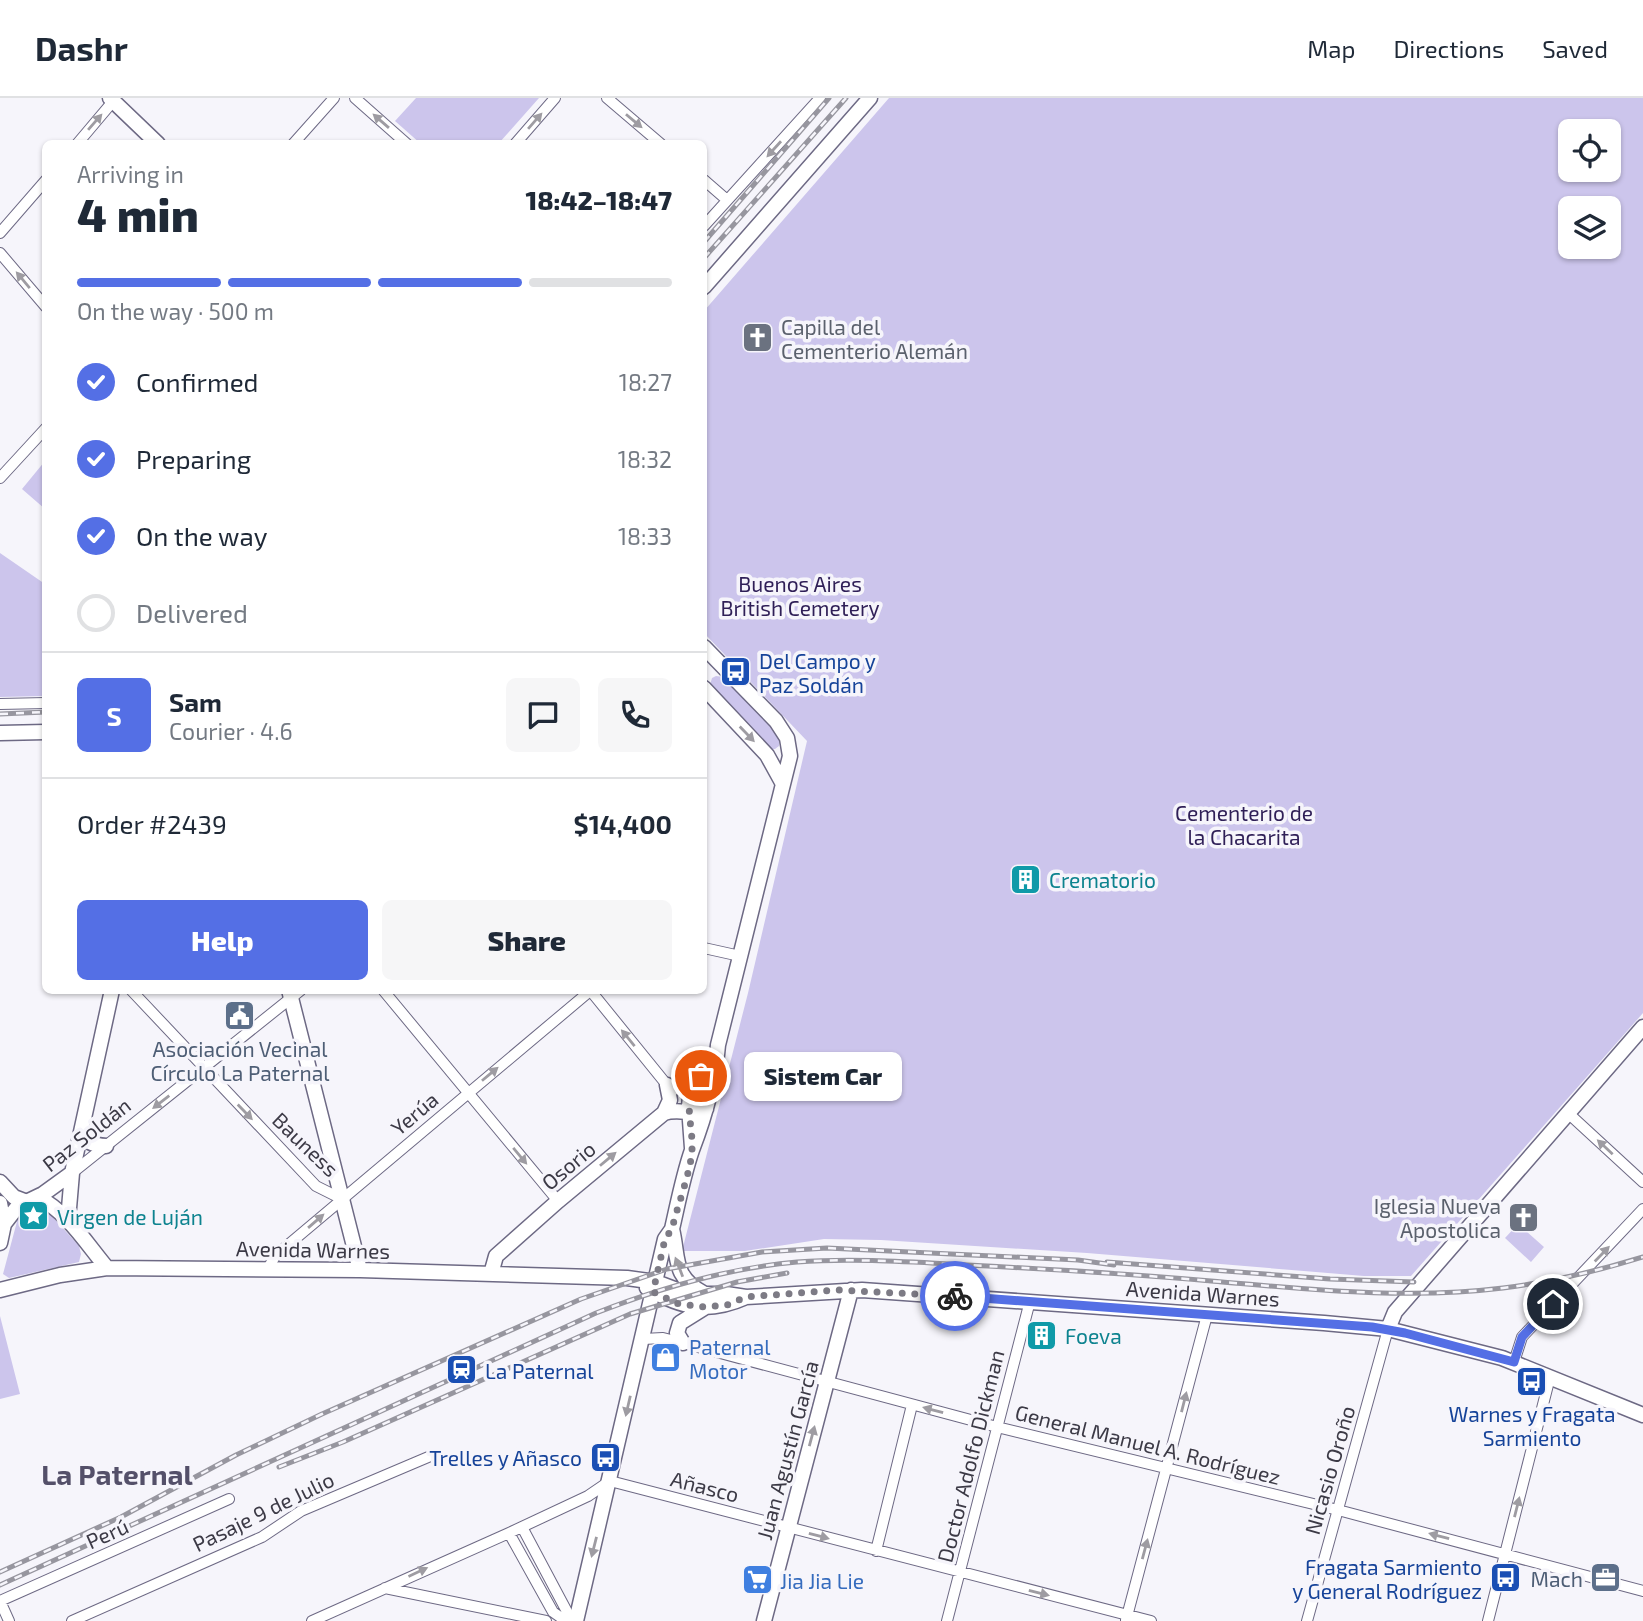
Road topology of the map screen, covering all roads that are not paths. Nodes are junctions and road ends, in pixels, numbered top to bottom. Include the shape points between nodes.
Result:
1 (334, 98) edge
2 (355, 98) edge
3 (555, 98) edge
4 (607, 98) edge
5 (820, 98) edge
6 (870, 98) edge
7 (113, 99) edge
8 (80, 140) edge
9 (154, 140) edge
10 (297, 140) edge
11 (402, 140) edge
12 (519, 140) edge
13 (656, 140) edge
14 (707, 183) edge
15 (42, 185) edge
16 (727, 200) junction
17 (707, 223) edge
18 (0, 233) edge
19 (0, 253) edge
20 (707, 283) edge
21 (42, 302) edge
22 (42, 432) edge
23 (0, 478) edge
24 (707, 650) edge
25 (716, 659) junction
26 (707, 667) edge
27 (707, 691) edge
28 (42, 703) edge
29 (0, 704) edge
30 (42, 732) edge
31 (0, 733) edge
32 (783, 784) junction
33 (707, 949) edge
34 (740, 956) junction
35 (111, 994) edge
36 (135, 994) edge
37 (293, 994) edge
38 (294, 994) edge
39 (386, 994) edge
40 (586, 994) edge
41 (592, 994) edge
42 (1643, 1027) edge
43 (718, 1045) junction
44 (204, 1069) junction
45 (667, 1085) junction
46 (692, 1091) junction
47 (468, 1093) junction
48 (708, 1103) junction
49 (689, 1112) junction
50 (1568, 1112) junction
51 (664, 1113) junction
52 (82, 1130) junction
53 (106, 1146) junction
54 (692, 1151) junction
55 (72, 1172) junction
56 (0, 1182) edge
57 (1643, 1182) edge
58 (32, 1199) junction
59 (342, 1199) junction
60 (558, 1201) junction
61 (0, 1203) edge
62 (1643, 1209) edge
63 (68, 1220) junction
64 (4, 1224) junction
65 (672, 1229) junction
66 (83, 1241) junction
67 (0, 1242) edge
68 (660, 1264) junction
69 (107, 1268) junction
70 (268, 1268) junction
71 (360, 1270) junction
72 (81, 1271) junction
73 (491, 1273) junction
74 (627, 1278) junction
75 (655, 1287) junction
76 (0, 1290) edge
77 (850, 1290) junction
78 (705, 1300) junction
79 (1030, 1301) junction
80 (1207, 1315) junction
81 (1388, 1329) junction
82 (643, 1339) junction
83 (683, 1343) junction
84 (1514, 1362) junction
85 (1550, 1377) junction
86 (827, 1381) junction
87 (912, 1405) junction
88 (1641, 1411) edge
89 (997, 1427) junction
90 (433, 1455) dead end
91 (1167, 1468) junction
92 (610, 1481) junction
93 (229, 1499) dead end
94 (1338, 1510) junction
95 (522, 1527) junction
96 (788, 1527) junction
97 (509, 1533) junction
98 (876, 1551) junction
99 (1506, 1553) junction
100 (960, 1573) junction
101 (385, 1587) junction
102 (1643, 1591) edge
103 (0, 1601) edge
104 (1126, 1618) edge
105 (324, 1619) edge
106 (9, 1621) edge
107 (72, 1621) edge
108 (312, 1621) edge
109 (546, 1621) edge
110 (566, 1621) edge
111 (574, 1621) edge
112 (764, 1621) edge
113 (947, 1621) edge
114 (1150, 1621) edge
115 (1307, 1621) edge
116 (1488, 1621) edge

1 - 10 street
11 -> 2 street
12 -> 3 street
4 -> 13 street
5 -> 16 street
6 - 20 main road
8 -> 7 street
7 - 9 main road
14 - 16 street
15 - 18 street
16 - 17 street
21 -> 19 street
22 - 23 street
24 - 25 main road
25 - 26 main road
25 - 32 main road via 787,738 790,756
27 -> 32 main road via 767,755
28 - 29 street
30 - 31 main road
32 - 34 main road
33 - 34 street
34 - 43 main road
35 - 52 main road
36 - 44 street, Bauness
37 - 44 street, Paz Soldán
38 - 59 main road
39 - 47 street
47 -> 40 street, Yerúa
45 -> 41 street
42 - 50 main road
43 - 46 main road
43 - 48 main road
44 -> 53 street, Paz Soldán
44 -> 59 street, Bauness via 316,1186
45 - 46 street
45 - 51 main road via 670,1100
46 - 48 main road via 702,1090
46 - 49 main road
47 - 59 street, Yerúa
47 -> 60 street
48 - 49 main road via 698,1112
48 - 54 main road
49 - 51 main road
49 - 54 main road
57 -> 50 street
50 - 81 main road via 1395,1312
60 -> 51 main road, Osorio
52 - 53 main road via 89,1143
52 - 55 main road
53 - 55 street, Paz Soldán
54 - 65 main road
55 - 58 main road, Paz Soldán
55 - 63 main road
56 - 58 main road via 14,1197
58 - 63 main road via 50,1203
58 - 64 main road, Paz Soldán via 13,1211
70 -> 59 street, Yerúa via 276,1255
59 - 71 main road
60 - 73 main road, Osorio via 496,1256
61 - 64 main road
84 -> 62 street via 1522,1337
63 - 66 main road
64 - 67 main road
65 - 68 main road
78 -> 65 main road via 680,1272
66 - 69 main road
66 - 72 main road
68 - 74 main road
68 - 75 main road
69 - 70 main road, Avenida Warnes
69 - 72 main road, Avenida Warnes
70 - 71 main road, Avenida Warnes
71 - 73 main road, Avenida Warnes
72 - 76 main road, Avenida Warnes
73 - 74 main road, Avenida Warnes
74 - 75 main road, Avenida Warnes
75 - 78 main road, Avenida Warnes
75 - 82 main road
77 - 78 main road, Avenida Warnes via 746,1297 727,1305
77 - 79 main road, Avenida Warnes
77 - 86 main road, Juan Agustín García
78 - 83 main road via 680,1323 677,1333
79 - 80 main road, Avenida Warnes
79 - 89 street, Doctor Adolfo Dickman
80 - 81 main road, Avenida Warnes
91 -> 80 street
81 - 84 main road, Avenida Warnes
81 - 94 street, Nicasio Oroño
82 - 83 street, General Manuel A. Rodríguez
82 -> 92 main road
83 - 86 street, General Manuel A. Rodríguez
84 - 85 main road, Avenida Warnes
85 - 88 main road, Avenida Warnes
99 -> 85 street
86 - 87 street, General Manuel A. Rodríguez
96 -> 86 main road, Juan Agustín García
89 -> 87 street, General Manuel A. Rodríguez
87 - 98 street
89 - 91 street, General Manuel A. Rodríguez
89 - 100 street, Doctor Adolfo Dickman
90 - 107 street, Pasaje 9 de Julio via 300,1511 262,1537
91 - 94 street, General Manuel A. Rodríguez
104 -> 91 street
92 - 95 street
92 - 96 street, Añasco
92 -> 111 main road
93 - 103 street, Perú
99 -> 94 street, General Manuel A. Rodríguez
94 - 115 street, Nicasio Oroño
95 - 97 street
95 - 111 street
96 -> 98 street, Añasco
96 - 112 main road, Juan Agustín García
101 -> 97 street
97 - 110 street via 553,1612
98 - 100 street, Añasco
99 - 102 street, General Manuel A. Rodríguez
99 - 116 street
100 -> 104 street, Añasco
100 - 113 street, Doctor Adolfo Dickman
101 - 105 street
101 - 109 street
103 - 106 street
104 - 114 street, Añasco
105 - 108 street

